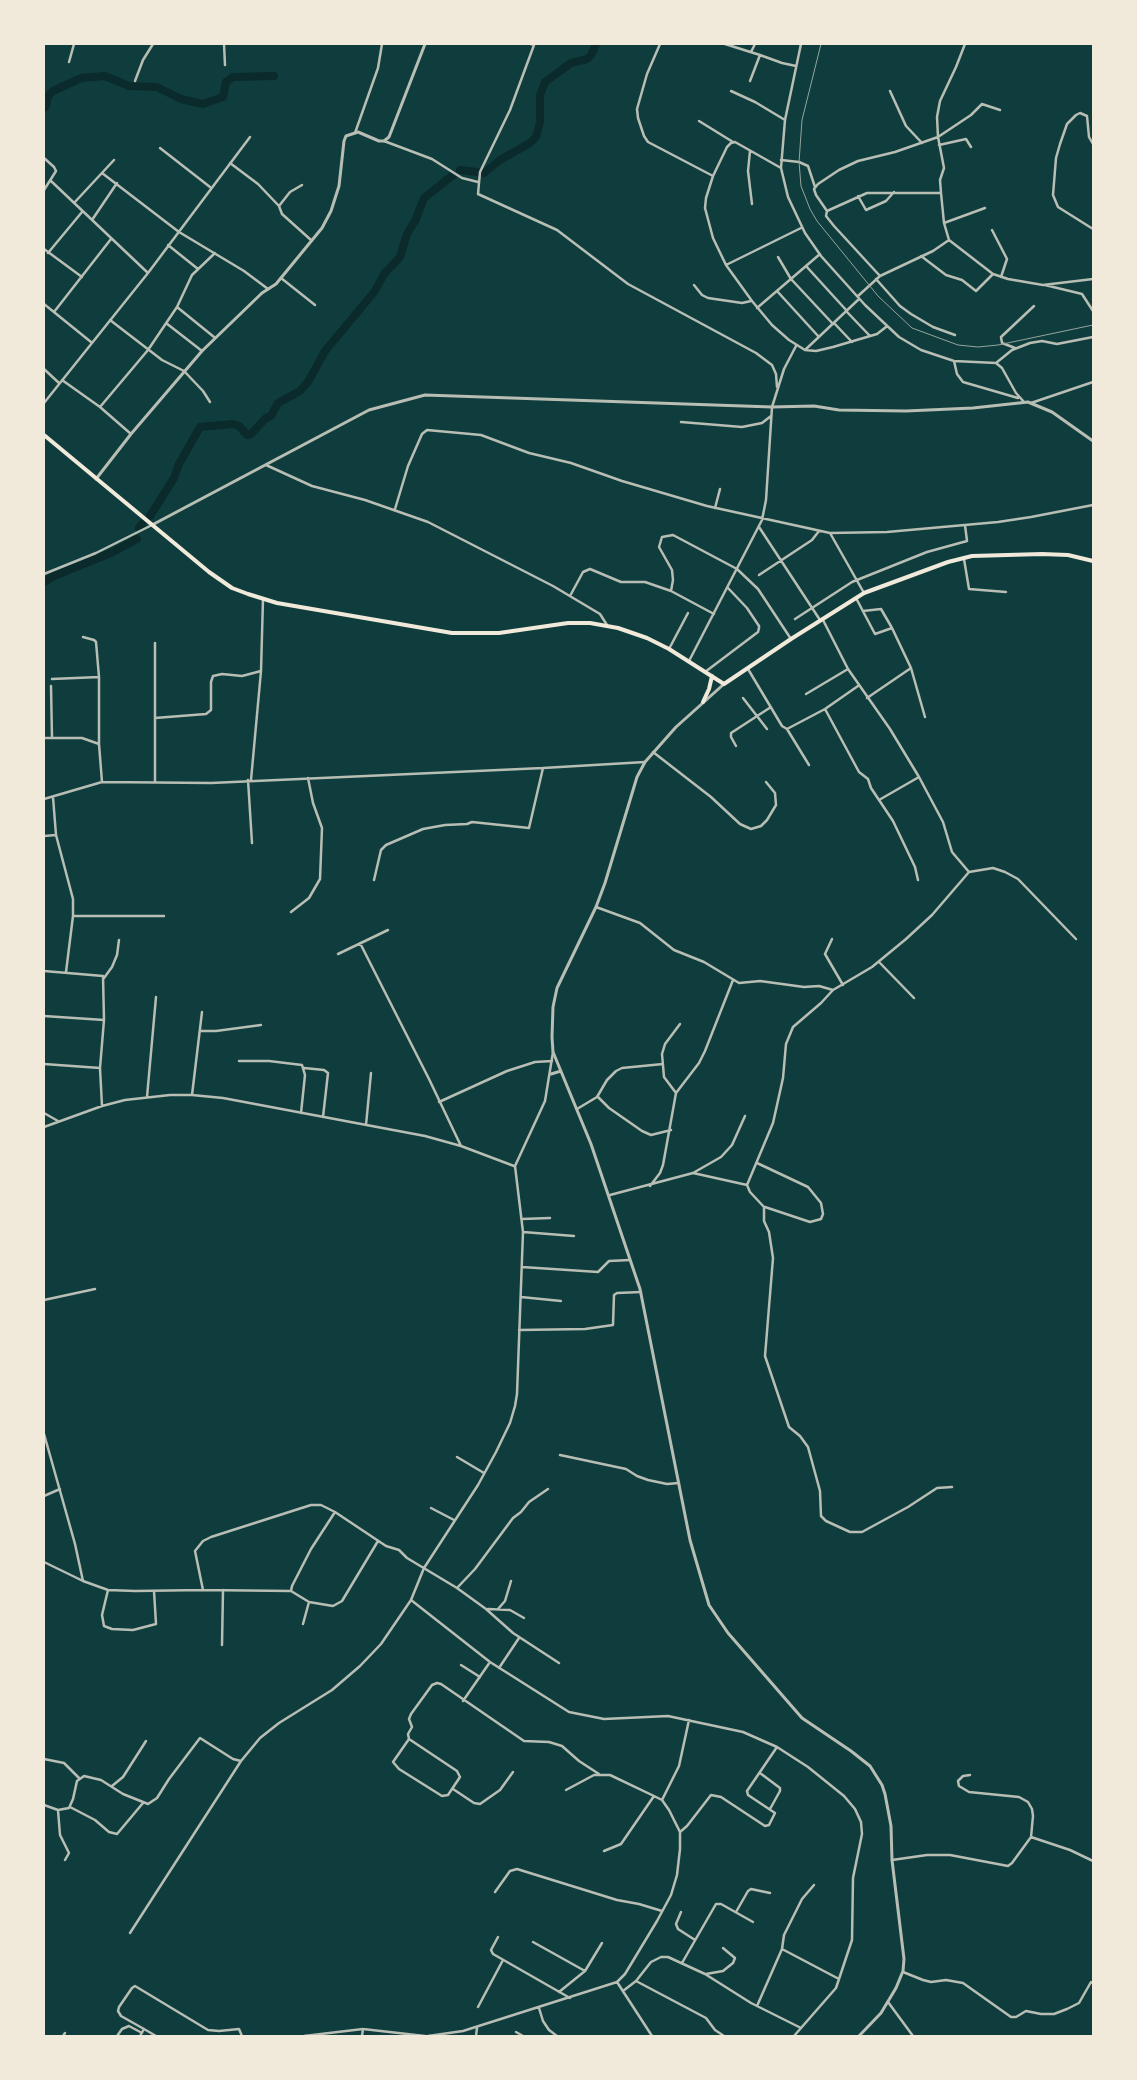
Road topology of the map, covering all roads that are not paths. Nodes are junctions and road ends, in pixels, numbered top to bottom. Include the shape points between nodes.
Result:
1 (74, 44) edge
2 (153, 44) edge
3 (224, 44) edge
4 (382, 44) edge
5 (425, 44) edge
6 (533, 44) edge
7 (660, 44) edge
8 (726, 44) edge
9 (755, 44) edge
10 (801, 44) edge
11 (965, 44) edge
12 (751, 52) junction
13 (760, 55) junction
14 (69, 62) dead end
15 (225, 65) dead end
16 (797, 66) junction
17 (135, 81) dead end
18 (750, 81) dead end
19 (890, 91) dead end
20 (731, 92) dead end
21 (1000, 110) dead end
22 (785, 120) junction
23 (699, 121) dead end
24 (355, 132) junction
25 (938, 136) junction
26 (250, 137) dead end
27 (384, 141) junction
28 (733, 142) junction
29 (922, 142) junction
30 (1093, 144) edge
31 (939, 145) junction
32 (971, 146) dead end
33 (160, 148) dead end
34 (750, 150) junction
35 (44, 158) edge
36 (114, 160) dead end
37 (782, 160) junction
38 (229, 163) junction
39 (781, 168) junction
40 (102, 173) junction
41 (713, 176) junction
42 (51, 181) junction
43 (478, 182) junction
44 (116, 184) junction
45 (302, 186) dead end
46 (210, 187) junction
47 (815, 187) junction
48 (44, 190) edge
49 (894, 192) junction
50 (941, 192) junction
51 (858, 196) junction
52 (74, 203) junction
53 (752, 204) dead end
54 (279, 206) junction
55 (985, 208) dead end
56 (827, 211) junction
57 (83, 212) junction
58 (92, 220) junction
59 (944, 223) junction
60 (802, 228) junction
61 (992, 230) dead end
62 (1093, 230) edge
63 (179, 232) junction
64 (111, 238) junction
65 (311, 240) junction
66 (949, 240) junction
67 (168, 245) junction
68 (44, 249) edge
69 (48, 253) junction
70 (215, 253) junction
71 (820, 254) junction
72 (922, 256) junction
73 (778, 257) dead end
74 (726, 265) junction
75 (806, 266) junction
76 (198, 269) junction
77 (148, 273) junction
78 (993, 274) junction
79 (880, 276) junction
80 (82, 277) junction
81 (1001, 277) junction
82 (281, 278) junction
83 (791, 279) junction
84 (876, 279) junction
85 (1093, 279) edge
86 (1043, 284) junction
87 (694, 285) dead end
88 (268, 289) junction
89 (777, 291) junction
90 (858, 298) junction
91 (752, 301) junction
92 (44, 304) edge
93 (315, 305) dead end
94 (1034, 306) dead end
95 (177, 307) junction
96 (757, 308) junction
97 (847, 311) junction
98 (1093, 311) edge
99 (54, 312) junction
100 (110, 320) junction
101 (166, 324) junction
102 (833, 324) junction
103 (886, 327) junction
104 (955, 335) dead end
105 (870, 336) junction
106 (214, 337) junction
107 (819, 337) junction
108 (1093, 337) edge
109 (92, 342) junction
110 (852, 342) junction
111 (796, 346) junction
112 (1015, 348) junction
113 (148, 350) junction
114 (202, 350) junction
115 (804, 350) junction
116 (954, 361) junction
117 (996, 363) junction
118 (44, 369) edge
119 (184, 371) junction
120 (62, 380) junction
121 (1093, 382) edge
122 (60, 383) junction
123 (777, 387) junction
124 (1020, 398) junction
125 (210, 402) dead end
126 (1024, 402) junction
127 (44, 403) edge
128 (1031, 403) junction
129 (100, 407) junction
130 (772, 407) junction
131 (771, 416) junction
132 (682, 422) dead end
133 (130, 434) junction
134 (44, 435) edge
135 (1093, 441) edge
136 (266, 465) junction
137 (96, 479) junction
138 (720, 489) dead end
139 (1093, 505) edge
140 (715, 508) junction
141 (395, 509) junction
142 (762, 520) junction
143 (152, 525) junction
144 (965, 525) junction
145 (759, 527) junction
146 (819, 531) junction
147 (830, 533) junction
148 (964, 557) junction
149 (781, 560) junction
150 (1093, 561) edge
151 (738, 569) junction
152 (44, 574) edge
153 (759, 575) dead end
154 (856, 580) junction
155 (728, 588) junction
156 (671, 591) junction
157 (1006, 592) dead end
158 (864, 594) junction
159 (570, 596) junction
160 (856, 598) junction
161 (263, 599) junction
162 (812, 608) junction
163 (863, 611) junction
164 (688, 613) dead end
165 (714, 614) junction
166 (795, 619) dead end
167 (821, 619) junction
168 (608, 626) junction
169 (892, 628) junction
170 (83, 637) dead end
171 (791, 639) junction
172 (155, 643) dead end
173 (668, 649) junction
174 (689, 661) junction
175 (911, 668) junction
176 (748, 669) junction
177 (848, 669) junction
178 (262, 671) junction
179 (705, 672) junction
180 (712, 676) junction
181 (99, 677) junction
182 (52, 679) dead end
183 (724, 684) junction
184 (51, 686) dead end
185 (858, 686) junction
186 (806, 694) dead end
187 (743, 698) dead end
188 (867, 698) junction
189 (703, 702) junction
190 (771, 707) junction
191 (825, 709) junction
192 (757, 716) junction
193 (925, 717) dead end
194 (155, 718) junction
195 (767, 729) dead end
196 (787, 729) junction
197 (44, 738) edge
198 (52, 738) junction
199 (99, 744) junction
200 (736, 746) dead end
201 (653, 752) junction
202 (645, 762) junction
203 (809, 765) dead end
204 (543, 768) junction
205 (919, 777) junction
206 (308, 778) junction
207 (250, 780) junction
208 (102, 782) junction
209 (155, 782) junction
210 (766, 782) dead end
211 (53, 797) junction
212 (44, 799) edge
213 (879, 800) junction
214 (56, 834) junction
215 (44, 836) edge
216 (252, 844) dead end
217 (969, 872) junction
218 (374, 880) dead end
219 (918, 880) dead end
220 (596, 907) junction
221 (291, 912) dead end
222 (73, 916) junction
223 (164, 916) dead end
224 (388, 930) dead end
225 (832, 938) dead end
226 (1076, 939) dead end
227 (119, 940) dead end
228 (360, 943) junction
229 (338, 954) dead end
230 (878, 962) junction
231 (44, 971) edge
232 (66, 972) junction
233 (104, 978) junction
234 (733, 980) junction
235 (843, 985) junction
236 (833, 990) junction
237 (156, 997) dead end
238 (914, 998) dead end
239 (202, 1012) dead end
240 (44, 1016) edge
241 (104, 1020) junction
242 (680, 1024) dead end
243 (261, 1025) dead end
244 (200, 1031) junction
245 (553, 1052) junction
246 (239, 1061) dead end
247 (552, 1061) junction
248 (44, 1064) edge
249 (663, 1064) junction
250 (100, 1068) junction
251 (304, 1068) junction
252 (561, 1071) junction
253 (371, 1074) dead end
254 (551, 1074) junction
255 (676, 1093) junction
256 (192, 1095) junction
257 (147, 1097) junction
258 (598, 1097) junction
259 (439, 1102) junction
260 (102, 1106) junction
261 (577, 1109) junction
262 (301, 1112) junction
263 (44, 1113) edge
264 (745, 1116) dead end
265 (323, 1117) junction
266 (59, 1121) junction
267 (366, 1125) junction
268 (44, 1127) edge
269 (671, 1130) junction
270 (461, 1146) junction
271 (757, 1163) junction
272 (515, 1166) junction
273 (693, 1173) junction
274 (747, 1185) junction
275 (650, 1186) junction
276 (610, 1195) junction
277 (764, 1207) junction
278 (550, 1218) dead end
279 (522, 1219) junction
280 (523, 1232) junction
281 (574, 1236) dead end
282 (631, 1260) junction
283 (522, 1267) junction
284 (95, 1289) dead end
285 (641, 1292) junction
286 (521, 1297) junction
287 (44, 1300) edge
288 (561, 1301) dead end
289 (520, 1330) junction
290 (44, 1434) edge
291 (49, 1450) junction
292 (44, 1452) edge
293 (560, 1455) dead end
294 (458, 1457) dead end
295 (484, 1473) junction
296 (679, 1483) junction
297 (952, 1487) dead end
298 (60, 1489) junction
299 (548, 1489) dead end
300 (44, 1496) edge
301 (431, 1508) dead end
302 (334, 1512) junction
303 (454, 1520) junction
304 (378, 1541) junction
305 (44, 1562) edge
306 (424, 1568) junction
307 (83, 1581) junction
308 (511, 1581) dead end
309 (457, 1588) junction
310 (108, 1590) junction
311 (203, 1590) junction
312 (223, 1590) junction
313 (154, 1591) junction
314 (291, 1591) junction
315 (411, 1600) junction
316 (309, 1602) junction
317 (486, 1609) junction
318 (498, 1609) junction
319 (524, 1618) dead end
320 (303, 1624) dead end
321 (519, 1637) junction
322 (222, 1646) dead end
323 (490, 1662) junction
324 (559, 1663) dead end
325 (462, 1665) dead end
326 (499, 1668) junction
327 (480, 1677) junction
328 (463, 1700) junction
329 (689, 1720) junction
330 (409, 1739) junction
331 (146, 1741) dead end
332 (777, 1747) junction
333 (44, 1759) edge
334 (241, 1761) junction
335 (513, 1772) dead end
336 (759, 1773) junction
337 (599, 1774) junction
338 (970, 1775) dead end
339 (79, 1778) junction
340 (112, 1786) junction
341 (453, 1789) junction
342 (566, 1790) dead end
343 (654, 1796) junction
344 (662, 1800) junction
345 (143, 1802) junction
346 (44, 1805) edge
347 (70, 1807) junction
348 (770, 1809) junction
349 (58, 1810) junction
350 (680, 1832) junction
351 (1031, 1837) junction
352 (604, 1851) dead end
353 (65, 1860) dead end
354 (892, 1860) junction
355 (1093, 1861) edge
356 (814, 1885) dead end
357 (495, 1892) dead end
358 (770, 1892) dead end
359 (662, 1911) junction
360 (681, 1912) dead end
361 (736, 1912) junction
362 (753, 1922) dead end
363 (130, 1933) dead end
364 (498, 1937) dead end
365 (695, 1940) junction
366 (532, 1942) dead end
367 (602, 1943) dead end
368 (723, 1948) dead end
369 (782, 1949) junction
370 (503, 1960) junction
371 (682, 1963) junction
372 (585, 1971) junction
373 (903, 1971) junction
374 (705, 1974) junction
375 (839, 1979) junction
376 (636, 1981) junction
377 (617, 1982) junction
378 (1093, 1983) edge
379 (623, 1991) junction
380 (559, 1992) junction
381 (570, 1998) junction
382 (888, 2002) junction
383 (757, 2006) junction
384 (478, 2007) dead end
385 (539, 2008) junction
386 (477, 2027) junction
387 (801, 2028) junction
388 (363, 2029) junction
389 (516, 2032) dead end
390 (142, 2033) edge
391 (117, 2036) edge
392 (156, 2036) edge
393 (242, 2036) edge
394 (304, 2036) edge
395 (362, 2036) edge
396 (426, 2036) edge
397 (476, 2036) edge
398 (523, 2036) edge
399 (557, 2036) edge
400 (652, 2036) edge
401 (724, 2036) edge
402 (794, 2036) edge
403 (859, 2036) edge
404 (913, 2036) edge

1 - 14 street
2 - 17 street
3 - 15 street
4 - 24 street via 378,68
5 - 27 street via 392,132
6 - 43 street via 510,110
7 - 41 street via 637,109 644,136 648,142
8 - 12 street
9 - 12 street
10 - 16 street
11 - 25 street via 940,101
12 - 13 street
13 - 16 street
13 - 18 street
16 - 22 street
19 - 29 street via 906,126
20 - 22 street
21 - 25 street via 982,104 972,116
22 - 37 street
23 - 28 street
24 - 27 street
24 - 65 street via 346,136 344,141 340,186 331,211
25 - 29 street
25 - 31 street
26 - 38 street
27 - 43 street via 432,159 462,178
28 - 34 street
28 - 41 street via 727,147
29 - 47 street via 858,161
30 - 62 street via 1087,116 1076,115 1067,124 1056,158 1053,196 1058,207
31 - 32 street via 966,139
31 - 50 street via 944,168
33 - 46 street
34 - 39 street
34 - 53 street via 748,171
35 - 42 street via 56,169
36 - 40 street
37 - 39 street
37 - 47 street via 808,166
38 - 46 street
38 - 54 street via 258,184
39 - 60 street via 788,197
40 - 44 street
40 - 52 street
41 - 74 street via 706,199 706,216
42 - 48 street
42 - 52 street
43 - 123 street via 478,194 557,230 628,284 764,358 774,370
44 - 58 street
44 - 63 street
45 - 54 street via 290,192
46 - 63 street
47 - 56 street via 816,195
49 - 50 street
49 - 51 street
49 - 51 street via 886,201 866,210
50 - 59 street
51 - 56 street
52 - 57 street
54 - 65 street via 282,214
55 - 59 street
56 - 79 street via 826,216 834,226
57 - 58 street
57 - 69 street
58 - 64 street
59 - 66 street
60 - 71 street
60 - 74 street
61 - 81 street via 1008,259
63 - 67 street
63 - 70 street
64 - 77 street
64 - 80 street
65 - 82 street
66 - 72 street
66 - 78 street
67 - 76 street
67 - 77 street
68 - 69 street
69 - 80 street
70 - 76 street
70 - 88 street
71 - 75 street
71 - 90 street
72 - 78 street via 946,275 962,280 976,291
72 - 79 street
73 - 83 street
74 - 91 street
75 - 83 street
75 - 97 street
76 - 95 street
77 - 100 street
78 - 81 street
79 - 84 street
80 - 99 street
81 - 86 street
82 - 88 street
82 - 93 street
83 - 89 street
83 - 102 street
84 - 90 street
84 - 104 street via 910,314
85 - 86 street
86 - 98 street via 1082,294
87 - 91 street via 708,298
88 - 106 street
89 - 96 street
89 - 107 street
90 - 97 street
90 - 103 street
91 - 96 street
92 - 99 street
94 - 112 street via 1001,337 1002,343
95 - 101 street
95 - 106 street
96 - 111 street via 780,334
97 - 102 street
97 - 105 street
99 - 109 street
100 - 109 street
100 - 113 street
101 - 113 street
101 - 114 street
102 - 107 street
102 - 110 street
103 - 105 street
103 - 116 street via 914,346
105 - 110 street
106 - 114 street
107 - 115 street
108 - 112 street via 1057,344 1036,342
109 - 120 street
110 - 115 street via 816,351
111 - 115 street
111 - 123 street
112 - 117 street
113 - 119 street
113 - 129 street
114 - 119 street
116 - 117 street
116 - 124 street via 963,382
117 - 124 street
118 - 122 street
119 - 125 street
119 - 133 street
120 - 122 street
120 - 129 street
121 - 128 street
122 - 127 street
123 - 130 street
124 - 126 street
126 - 128 street
126 - 130 street via 906,411
128 - 135 street via 1052,412
129 - 133 street
130 - 131 street
130 - 136 street via 425,395 369,410
131 - 132 street via 762,424 742,428
131 - 142 street
133 - 137 street
134 - 137 main road
136 - 141 street via 312,486
136 - 143 street
137 - 143 main road
138 - 140 street
139 - 144 street
140 - 141 street via 529,453 481,435 427,430 422,434 412,458
140 - 142 street
141 - 159 street via 428,522
142 - 145 street
142 - 146 street
143 - 152 street
143 - 161 main road via 220,581
144 - 147 street
144 - 154 street via 967,541 942,547
145 - 149 street
145 - 151 street
146 - 147 street
146 - 149 street via 812,540
147 - 154 street
148 - 150 main road via 1052,554
148 - 157 street via 969,589
148 - 158 main road
149 - 153 street
149 - 162 street
151 - 155 street
151 - 156 street via 673,535 667,535 662,537 659,547 672,570
151 - 171 street via 758,589
154 - 158 street
154 - 162 street
155 - 165 street
155 - 179 street via 748,608 759,626 758,632
156 - 159 street via 645,582 621,582 590,569 583,572
156 - 165 street
158 - 160 main road
159 - 168 street via 600,614
160 - 163 street
160 - 167 main road
161 - 168 main road via 468,634 568,623
161 - 178 street
162 - 166 street
162 - 167 street
163 - 169 street via 881,608
163 - 169 street via 875,634
164 - 173 street
165 - 174 street
167 - 171 main road
167 - 177 street
168 - 173 main road via 647,638
169 - 175 street
170 - 181 street via 96,642
171 - 176 main road
172 - 194 street
173 - 174 main road
174 - 179 main road
175 - 188 street
175 - 193 street
176 - 183 main road
176 - 190 street
177 - 185 street
177 - 186 street
178 - 194 street via 242,676 213,676 211,710 206,714
178 - 207 street
179 - 180 main road
180 - 183 main road
180 - 189 main road
181 - 182 street
181 - 199 street
183 - 189 street
184 - 198 street
185 - 188 street
185 - 191 street
187 - 192 street
188 - 205 street
189 - 201 street
190 - 192 street
190 - 196 street
191 - 196 street
191 - 213 street via 859,772 868,779
192 - 195 street
192 - 200 street via 731,733
194 - 209 street
196 - 203 street
197 - 198 street
198 - 199 street via 82,738
199 - 208 street
201 - 202 street
201 - 210 street via 711,796 740,824 751,829 761,826 776,805 775,793
202 - 204 street
202 - 220 street via 633,786
204 - 206 street
204 - 218 street via 529,828 472,822 423,829 381,850
205 - 213 street
205 - 217 street via 942,822 952,852
206 - 207 street
206 - 221 street via 312,802 321,824 320,879 309,898
207 - 209 street
207 - 216 street
208 - 209 street
208 - 211 street
211 - 212 street
211 - 214 street
213 - 219 street via 897,828
214 - 215 street
214 - 222 street via 73,899
217 - 226 street via 992,868 1018,879
217 - 230 street via 932,915
220 - 234 street via 640,923 674,950 704,962
220 - 245 street via 554,997 551,1019
222 - 223 street
222 - 232 street
224 - 228 street
225 - 235 street via 825,954
227 - 233 street via 117,955
228 - 229 street
228 - 259 street
230 - 235 street
230 - 238 street
231 - 232 street
232 - 233 street
233 - 241 street
234 - 236 street via 819,986
234 - 255 street via 706,1051
235 - 236 street
236 - 271 street via 794,1027 786,1044 777,1110
237 - 257 street
239 - 244 street
240 - 241 street
241 - 250 street
242 - 249 street via 665,1044
243 - 244 street
244 - 256 street
245 - 247 street
245 - 252 street
246 - 251 street via 299,1064
247 - 254 street
247 - 259 street via 515,1068
248 - 250 street
249 - 255 street via 666,1082
249 - 258 street via 622,1068 612,1075
250 - 260 street
251 - 262 street
251 - 265 street via 328,1073
252 - 254 street
252 - 261 street
253 - 267 street
254 - 272 street via 542,1109
255 - 269 street
256 - 257 street
256 - 262 street
257 - 260 street
258 - 261 street
258 - 269 street via 642,1131 651,1135
259 - 270 street
260 - 266 street
261 - 276 street
262 - 265 street
263 - 266 street
264 - 273 street via 729,1151
265 - 267 street
266 - 268 street
267 - 270 street
269 - 275 street via 660,1173
270 - 272 street
271 - 274 street
271 - 277 street via 808,1187 820,1203 823,1214 821,1219 810,1222
272 - 279 street
273 - 274 street
273 - 275 street
274 - 277 street
275 - 276 street
276 - 282 street
277 - 297 street via 773,1258 765,1356 789,1427 808,1447 820,1491 820,1516 850,1532 862,1532 937,1488
278 - 279 street
279 - 280 street
280 - 281 street
280 - 283 street
282 - 283 street via 609,1261 598,1272
282 - 285 street
283 - 286 street
284 - 287 street
285 - 289 street via 614,1295 613,1325 586,1329
285 - 296 street
286 - 288 street
286 - 289 street
289 - 295 street via 516,1406
290 - 291 street
291 - 292 street
291 - 298 street
293 - 296 street via 626,1469 648,1480
294 - 295 street
295 - 303 street
296 - 354 street via 690,1540 709,1605 728,1633 802,1718 870,1766 885,1794 891,1826
298 - 300 street
298 - 307 street
299 - 309 street via 513,1518 475,1570
301 - 303 street
302 - 304 street
302 - 311 street via 321,1505 312,1505 203,1541 195,1550
302 - 314 street via 311,1549
303 - 306 street
304 - 306 street via 399,1550
304 - 316 street via 342,1601 333,1606
305 - 307 street
306 - 309 street
306 - 315 street
307 - 310 street
308 - 318 street via 505,1601
309 - 317 street
310 - 313 street
310 - 313 street via 102,1615 104,1626 133,1630 156,1624
311 - 312 street
311 - 313 street
312 - 314 street
312 - 322 street
314 - 316 street
315 - 323 street
315 - 334 street via 381,1644 360,1666 332,1690 278,1723
316 - 320 street
317 - 318 street
317 - 321 street
318 - 319 street via 510,1610
321 - 324 street
321 - 326 street
323 - 326 street
323 - 327 street
325 - 327 street
326 - 329 street via 580,1715 604,1719 662,1715
327 - 328 street
328 - 330 street via 442,1684 432,1685 409,1717 412,1727
328 - 337 street via 524,1741 562,1746
329 - 332 street via 743,1732
329 - 344 street via 679,1766
330 - 341 street via 457,1771 460,1777
330 - 341 street via 394,1759 394,1764 442,1796
331 - 340 street via 123,1777
332 - 336 street
332 - 375 street via 844,1796 861,1822 862,1834 853,1878 852,1940
333 - 339 street via 64,1763
334 - 345 street via 198,1738 153,1802
334 - 363 street
335 - 341 street via 500,1790 480,1804 474,1804
336 - 348 street via 780,1788
336 - 348 street via 746,1792
337 - 342 street
337 - 343 street via 623,1780
338 - 351 street via 963,1776 958,1782 969,1792 1019,1797 1028,1802 1033,1816
339 - 340 street via 92,1778
339 - 347 street
340 - 345 street
343 - 344 street
343 - 352 street via 621,1844
344 - 350 street
345 - 347 street via 117,1834
346 - 349 street
347 - 349 street
348 - 350 street via 775,1815 767,1826 720,1797 711,1795
349 - 353 street via 60,1836 69,1853
350 - 359 street via 677,1875
351 - 354 street via 1008,1866 950,1855
351 - 355 street
354 - 373 street
356 - 369 street via 802,1899 784,1935
357 - 359 street via 510,1871 517,1870
358 - 361 street via 751,1889
359 - 377 street
360 - 365 street via 676,1924 678,1929
361 - 362 street
361 - 365 street via 716,1904
364 - 370 street via 491,1951
365 - 371 street
366 - 372 street
367 - 372 street
368 - 374 street via 734,1958 733,1963 723,1971
369 - 375 street
369 - 383 street
370 - 380 street
370 - 384 street
371 - 374 street
371 - 376 street via 661,1957 647,1965
372 - 380 street
373 - 378 street via 931,1982 962,1983 1011,2017 1026,2011 1054,2014 1067,2009 1079,2003
373 - 382 street
374 - 383 street
375 - 387 street via 836,1988
376 - 379 street
376 - 401 street via 706,2018
377 - 379 street
377 - 381 street
379 - 400 street
380 - 381 street
381 - 385 street
382 - 403 street
382 - 404 street
383 - 387 street
385 - 386 street
385 - 399 street via 546,2026
386 - 396 street
386 - 397 street
387 - 402 street
388 - 394 street
388 - 395 street
388 - 396 street
389 - 398 street
390 - 391 street via 129,2026
390 - 392 street
390 - 393 street via 118,2011 136,1986 208,2030 239,2029

